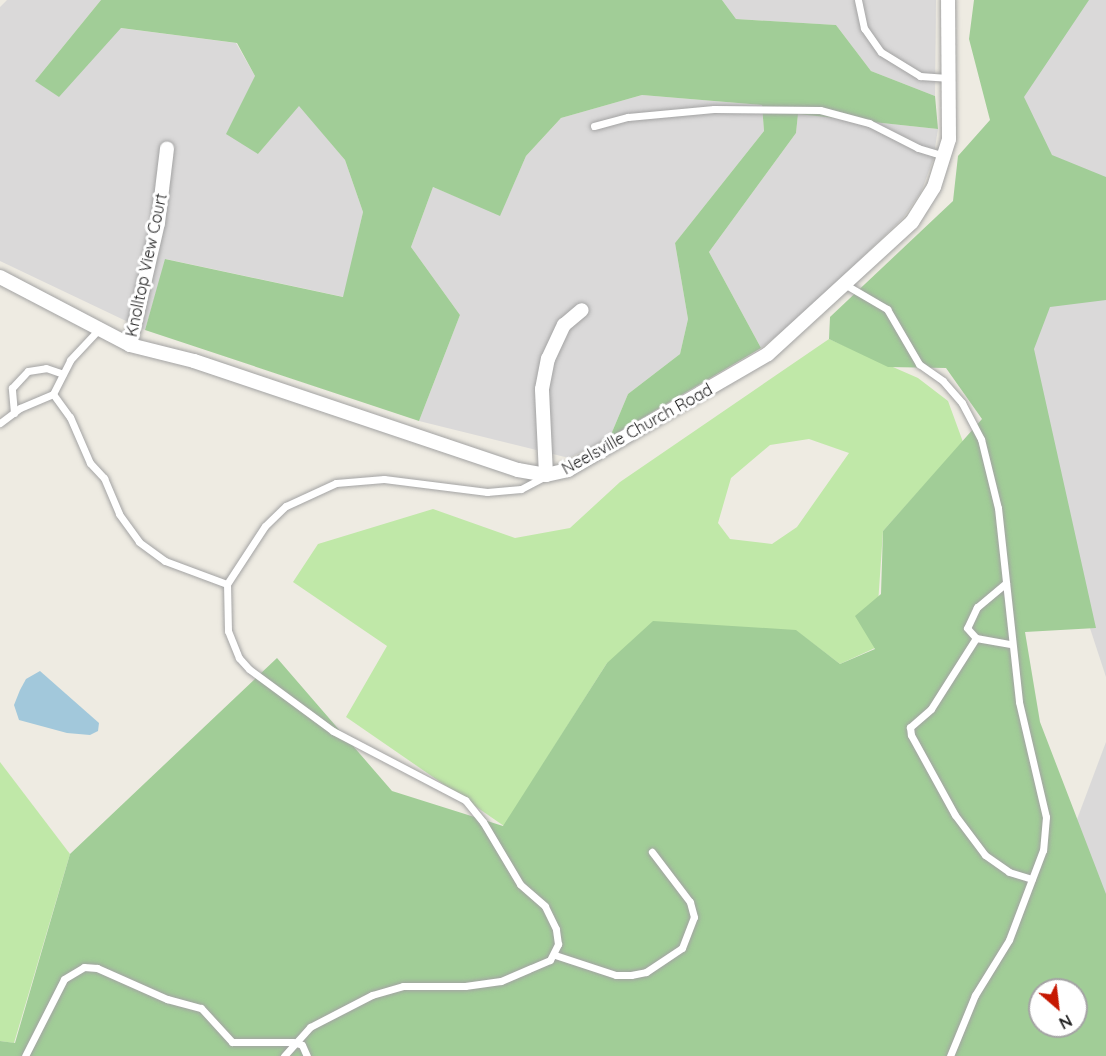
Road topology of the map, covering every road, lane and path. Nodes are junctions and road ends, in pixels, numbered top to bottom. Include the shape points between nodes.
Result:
1 (858, 0) edge
2 (948, 0) edge
3 (947, 78) junction
4 (594, 126) dead end
5 (167, 149) dead end
6 (945, 156) junction
7 (0, 277) edge
8 (846, 285) junction
9 (582, 310) dead end
10 (99, 329) junction
11 (130, 345) junction
12 (63, 374) junction
13 (53, 394) junction
14 (14, 413) junction
15 (0, 423) edge
16 (546, 475) junction
17 (1006, 583) junction
18 (227, 584) junction
19 (976, 638) junction
20 (1010, 644) junction
21 (652, 852) dead end
22 (1032, 879) junction
23 (555, 955) junction
24 (292, 1042) junction
25 (25, 1056) edge
26 (284, 1056) edge
27 (307, 1056) edge
28 (950, 1056) edge

1 - 3 lane via 864,28 881,52 920,76
2 - 3 street, Neelsville Church Road
3 - 6 street, Neelsville Church Road via 950,126
4 - 6 lane via 628,117 714,109 820,110 847,114
5 - 11 street, Knolltop View Court via 158,223
6 - 8 street, Neelsville Church Road via 934,188 912,222
7 - 10 street, Neelsville Church Road
8 - 16 street, Neelsville Church Road via 768,354 568,470
8 - 17 lane via 887,309 919,364 943,381 962,403 990,467
9 - 16 street via 564,325 544,379
10 - 11 street, Neelsville Church Road
10 - 12 lane
11 - 16 street, Neelsville Church Road via 194,361 413,437
12 - 13 lane
12 - 14 lane via 46,368 27,371 12,388
13 - 14 lane
13 - 18 lane via 70,417 90,463 104,478 119,514 139,542 165,561
14 - 15 lane
16 - 18 lane via 521,489 487,492 384,478 336,483 286,506 265,526
17 - 19 lane via 973,613 968,628
17 - 20 lane
18 - 23 lane via 228,631 239,658 333,731 465,800 483,822 520,884 551,917 558,944
19 - 20 lane
19 - 22 lane via 931,709 910,726 910,735 955,815 985,855 1009,872
20 - 22 lane via 1030,758 1046,817 1042,850
21 - 23 lane via 690,902 694,917 682,948 646,972 631,975 616,975
22 - 28 lane via 1009,940 971,1002
23 - 24 lane via 523,975 501,981 465,986 403,986 372,995 310,1027
24 - 25 lane via 232,1042 201,1008 160,996 97,968 84,968 64,979
24 - 26 lane
24 - 27 lane via 302,1045

